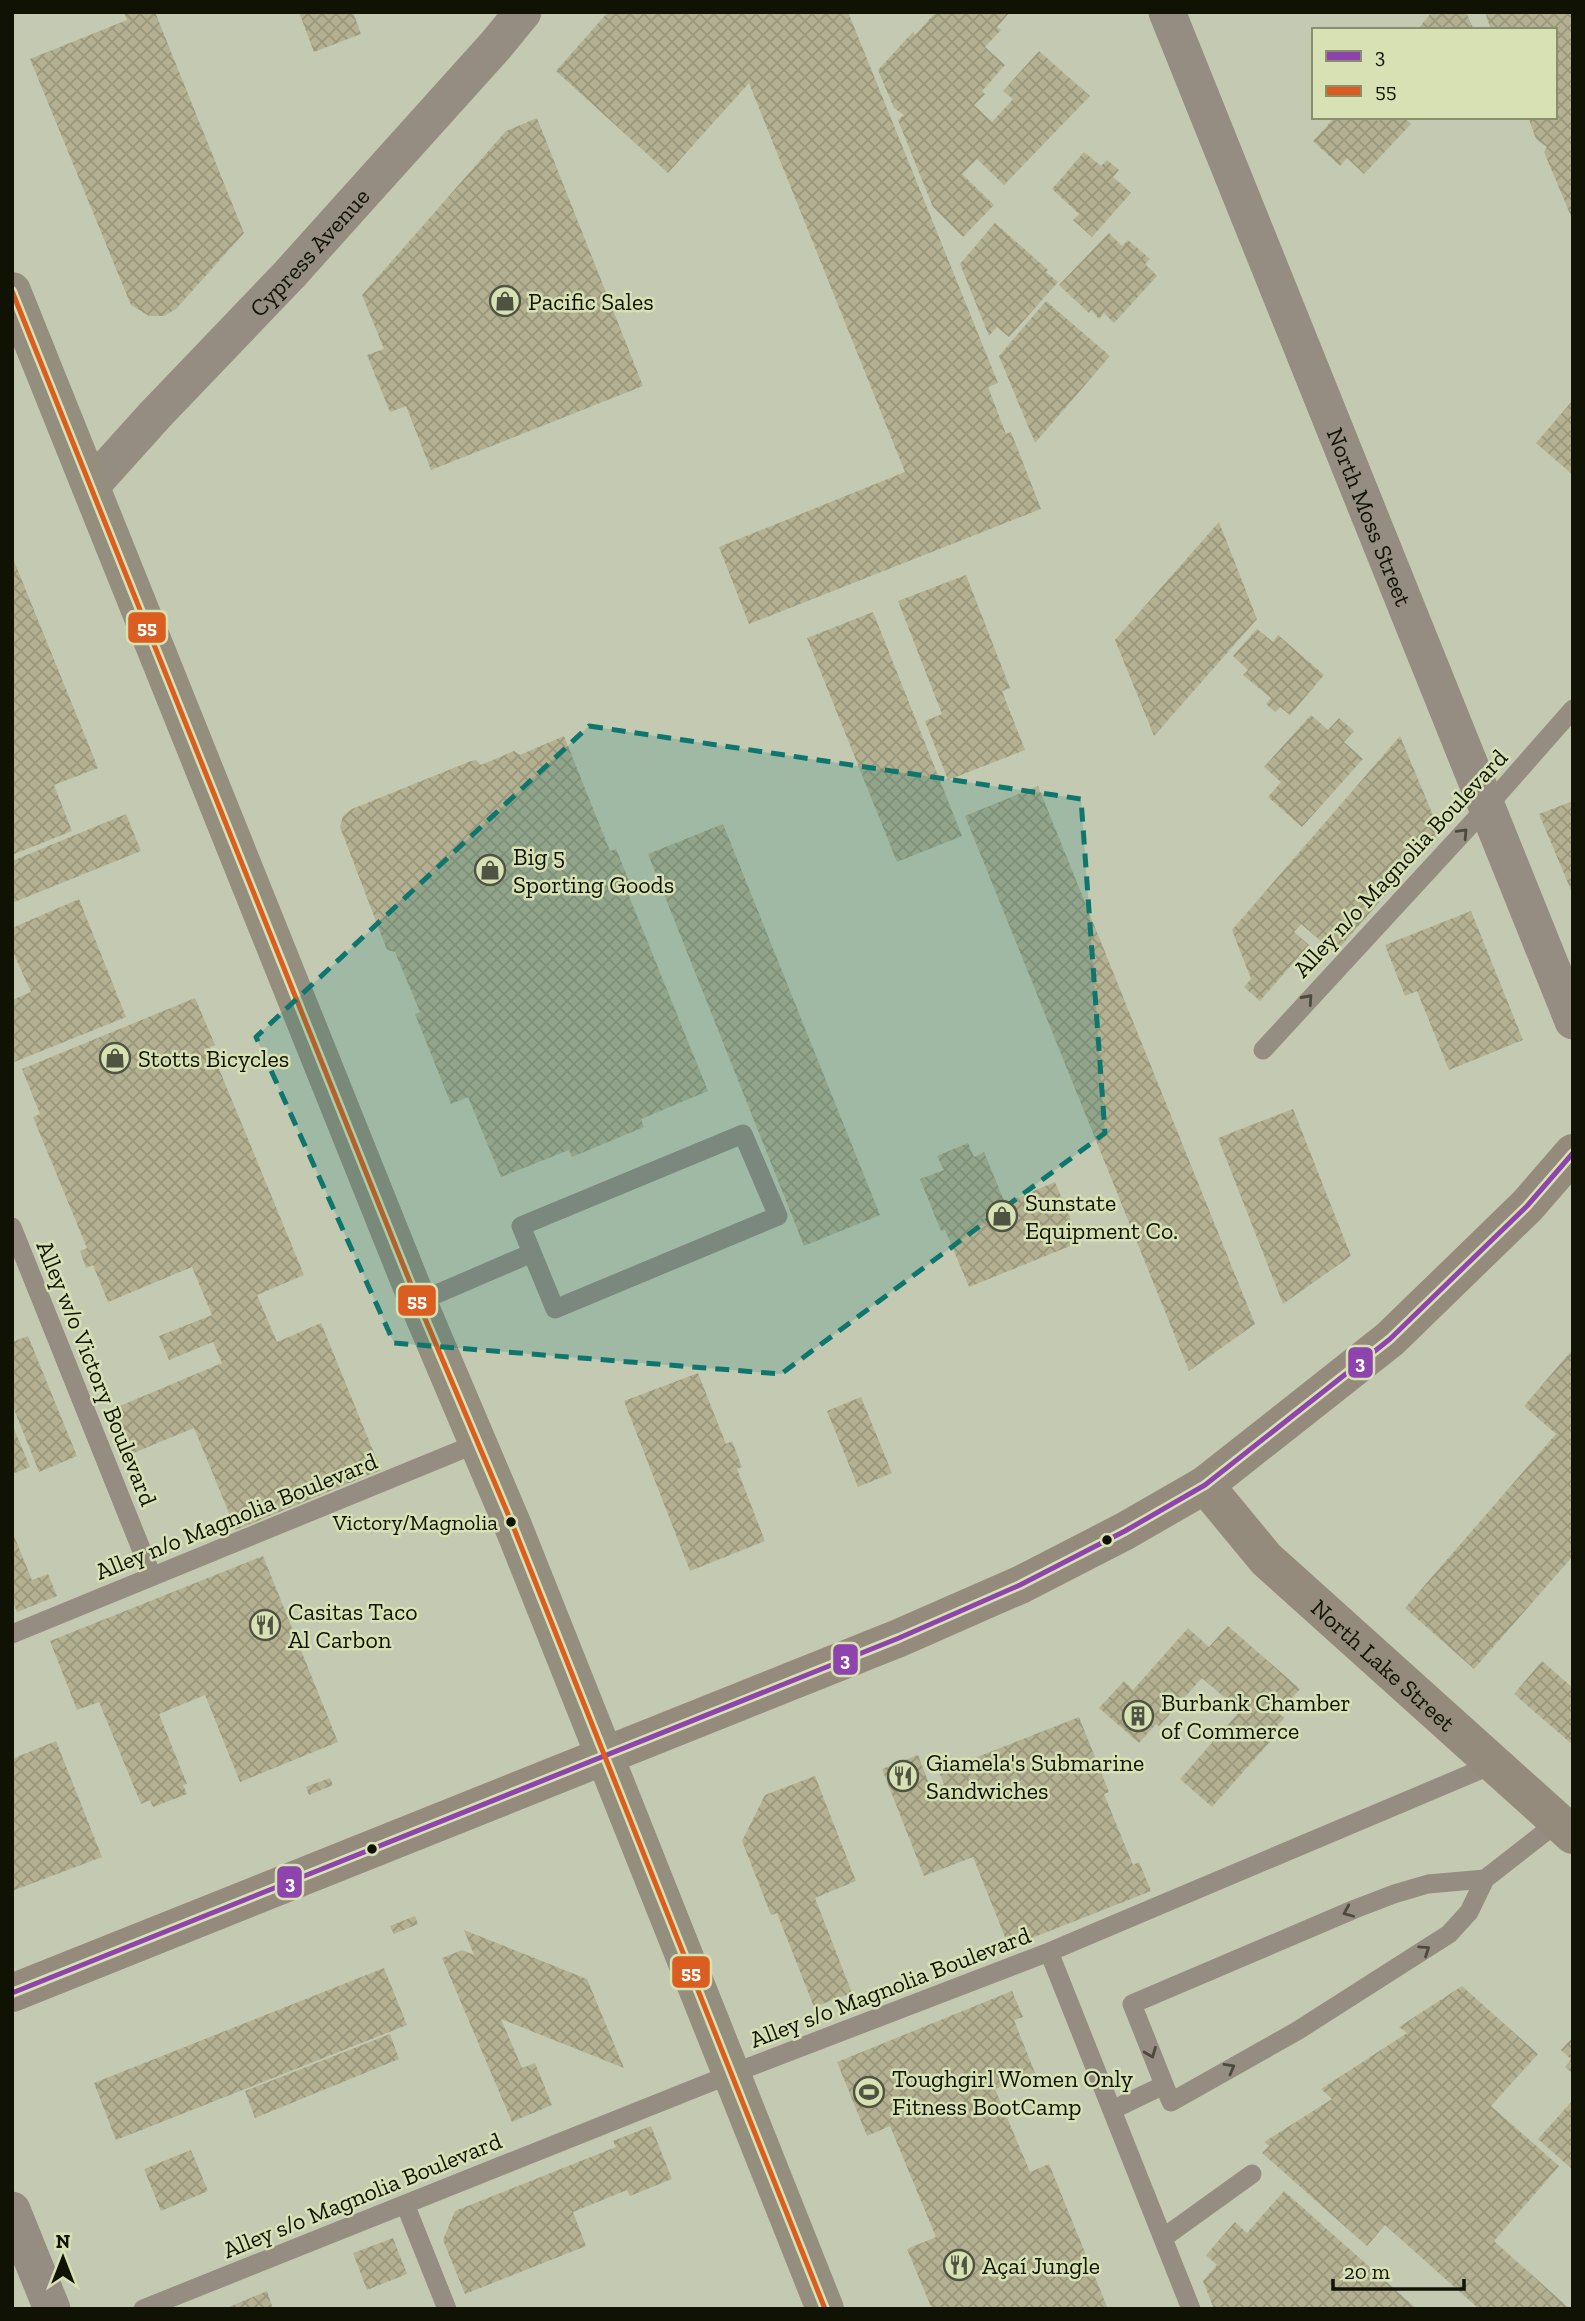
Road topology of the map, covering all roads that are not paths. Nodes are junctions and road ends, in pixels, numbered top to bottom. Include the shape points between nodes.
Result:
1 (523, 12) edge
2 (1167, 12) edge
3 (12, 291) edge
4 (91, 486) junction
5 (1573, 709) edge
6 (1486, 808) junction
7 (1573, 1021) edge
8 (1263, 1050) dead end
9 (1573, 1153) edge
10 (12, 1227) edge
11 (532, 1253) junction
12 (418, 1302) junction
13 (478, 1443) junction
14 (1205, 1485) junction
15 (152, 1577) junction
16 (12, 1634) edge
17 (603, 1758) junction
18 (1494, 1764) junction
19 (1565, 1828) edge
20 (1485, 1879) junction
21 (1049, 1952) junction
22 (12, 1993) edge
23 (731, 2074) junction
24 (1164, 2085) junction
25 (1112, 2110) junction
26 (1252, 2174) dead end
27 (405, 2204) junction
28 (12, 2210) edge
29 (1163, 2238) junction
30 (52, 2309) edge
31 (143, 2309) edge
32 (447, 2309) edge
33 (825, 2309) edge
34 (1191, 2309) edge

1 - 4 street, Cypress Avenue via 289,275
2 - 6 street, North Moss Street
3 - 4 main road
4 - 12 main road
5 - 6 lane, Alley n/o Magnolia Boulevard
6 - 7 street, North Moss Street
8 -> 6 lane, Alley n/o Magnolia Boulevard
9 - 14 main road via 1527,1206 1390,1339
10 - 15 lane, Alley w/o Victory Boulevard
11 - 11 lane via 555,1309 779,1216 743,1134 521,1226
11 - 12 lane
12 - 13 main road
13 - 15 lane, Alley n/o Magnolia Boulevard
13 - 17 main road
14 - 17 main road via 1020,1585
14 - 18 main road, North Lake Street via 1266,1559
15 - 16 lane, Alley n/o Magnolia Boulevard
17 - 22 main road
17 - 23 main road
18 - 19 main road, North Lake Street
18 - 21 lane, Alley s/o Magnolia Boulevard
19 - 20 lane
24 -> 20 lane via 1171,2102 1419,1955 1449,1934 1469,1912
20 -> 24 lane via 1428,1884 1394,1894 1132,2004
21 - 23 lane, Alley s/o Magnolia Boulevard
21 - 25 lane
23 - 27 lane, Alley s/o Magnolia Boulevard
23 - 33 main road
24 - 25 lane
25 - 29 lane
26 - 29 lane
27 - 31 lane, Alley s/o Magnolia Boulevard
27 - 32 lane
28 - 30 street
29 - 34 lane

